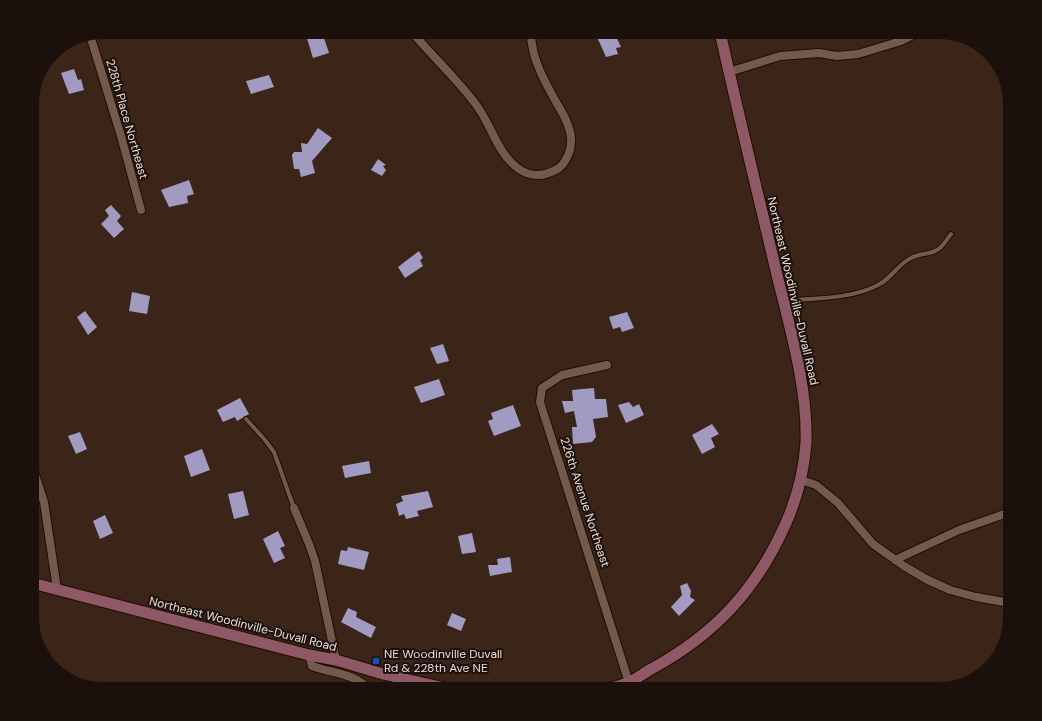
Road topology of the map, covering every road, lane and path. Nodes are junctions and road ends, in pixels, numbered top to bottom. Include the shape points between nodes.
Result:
1 (418, 39) edge
2 (532, 39) edge
3 (722, 39) edge
4 (905, 39) edge
5 (92, 41) edge
6 (729, 72) junction
7 (141, 210) dead end
8 (951, 234) dead end
9 (784, 302) junction
10 (607, 365) dead end
11 (246, 419) dead end
12 (801, 480) junction
13 (39, 487) edge
14 (294, 508) joint
15 (1003, 514) edge
16 (895, 560) junction
17 (39, 585) edge
18 (57, 589) junction
19 (1003, 602) edge
20 (309, 655) junction
21 (336, 660) junction
22 (359, 682) edge
23 (418, 682) edge
24 (629, 682) edge
25 (636, 682) edge

1 - 2 street via 475,103 509,160 526,173 541,175 551,173 565,161 571,146 571,138 563,113 538,66
3 - 6 main road, Northeast Woodinville-Duvall Road
4 - 6 street via 858,54 780,56
5 - 7 street, 228th Place Northeast
6 - 9 main road, Northeast Woodinville-Duvall Road
8 - 9 lane via 939,249 903,262 886,280 868,290
9 - 12 main road, Northeast Woodinville-Duvall Road via 805,406 806,443
10 - 24 street, 226th Avenue Northeast via 562,375 542,388 540,402
11 - 14 lane via 274,452
12 - 16 street via 816,485 838,503 873,544
12 - 25 main road, Northeast Woodinville-Duvall Road via 791,512 759,575 708,631
13 - 18 street via 44,502
14 - 21 street via 315,561
15 - 16 street via 959,530
16 - 19 street via 950,590 976,598
17 - 18 main road, Northeast Woodinville-Duvall Road
18 - 20 main road, Northeast Woodinville-Duvall Road
20 - 21 main road, Northeast Woodinville-Duvall Road
20 - 22 street via 312,666 344,674
21 - 23 main road, Northeast Woodinville-Duvall Road

